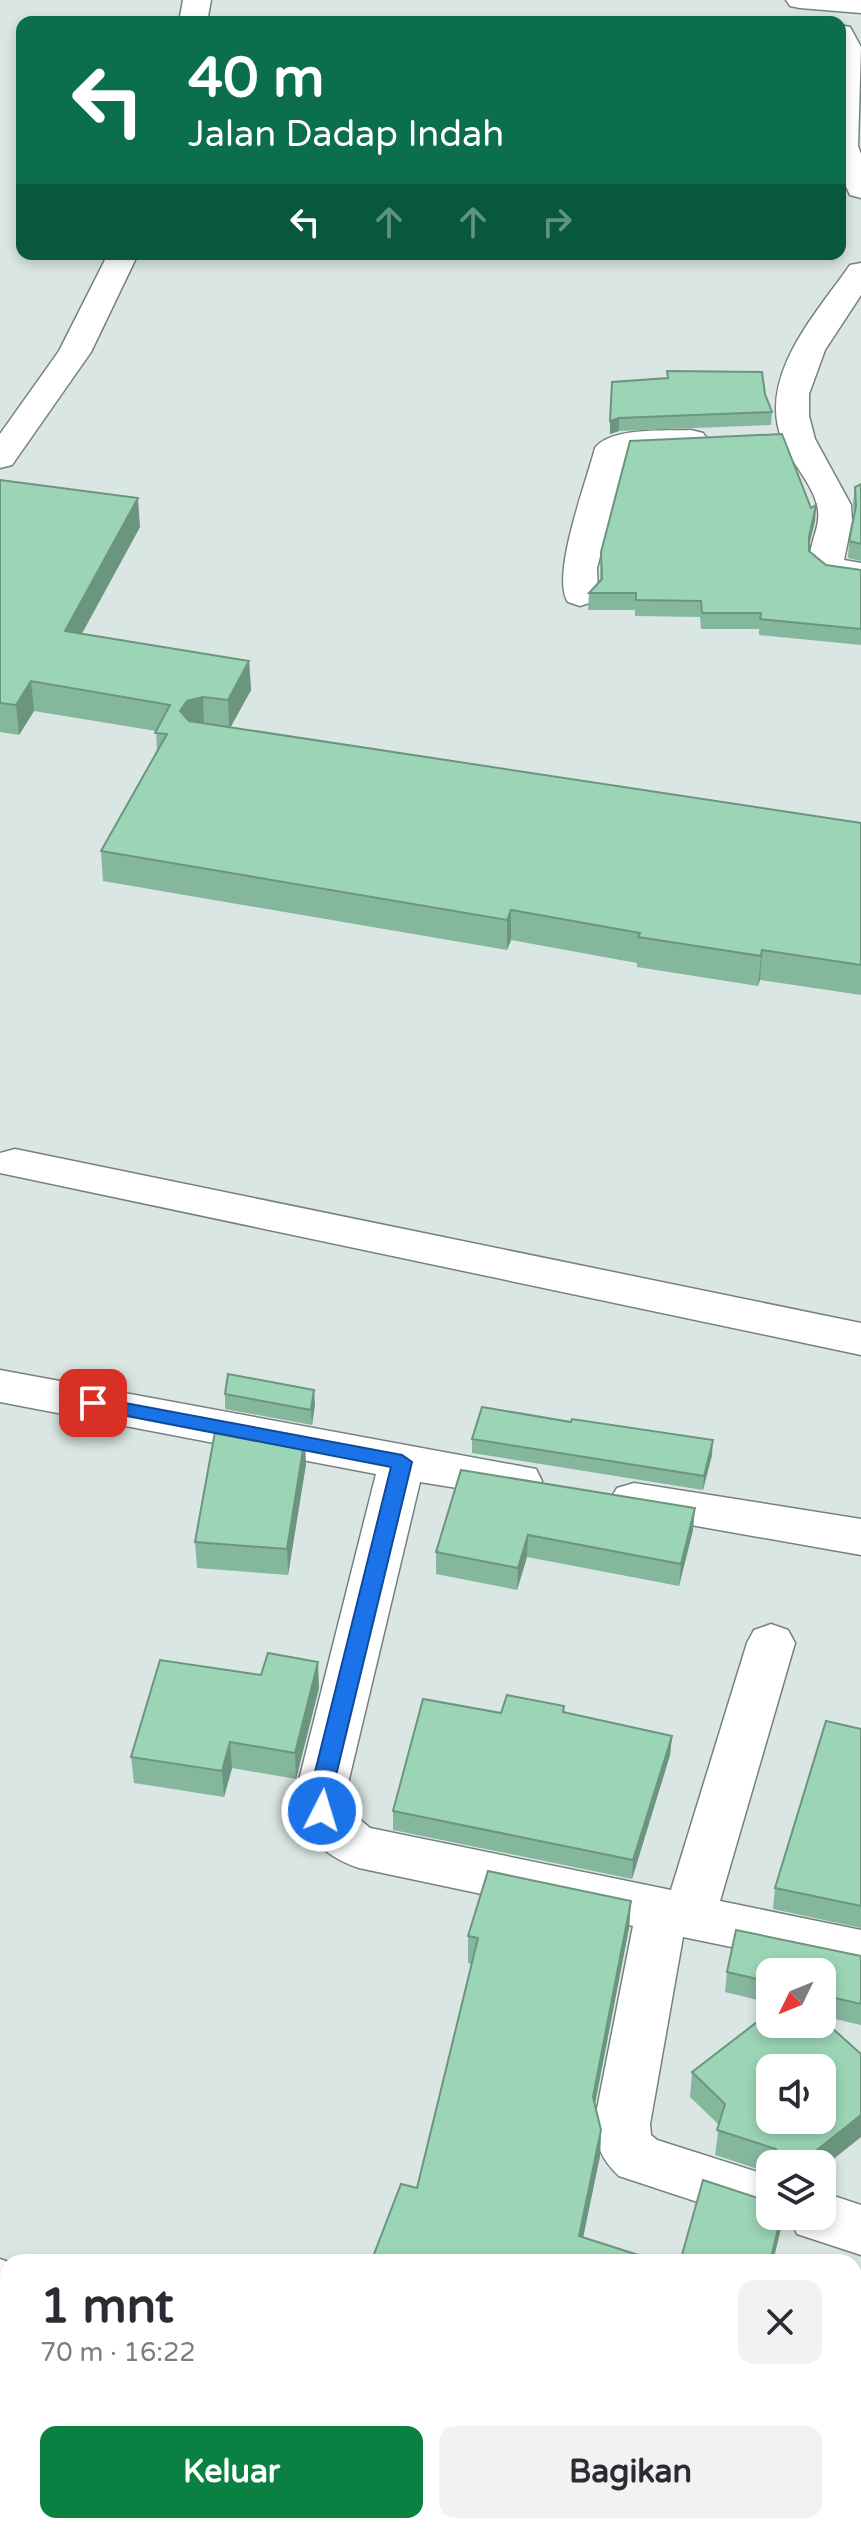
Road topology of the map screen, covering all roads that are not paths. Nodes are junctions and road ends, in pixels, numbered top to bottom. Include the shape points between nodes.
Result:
1 (800, 0) edge
2 (843, 16) edge
3 (848, 18) edge
4 (846, 120) edge
5 (846, 153) edge
6 (861, 189) edge
7 (120, 260) edge
8 (861, 272) edge
9 (726, 439) edge
10 (0, 458) edge
11 (861, 573) edge
12 (580, 595) dead end
13 (15, 1163) dead end
14 (861, 1339) edge
15 (0, 1386) edge
16 (402, 1462) junction
17 (861, 1537) edge
18 (771, 1643) dead end
19 (675, 1913) junction
20 (861, 1952) edge
21 (756, 2197) edge
22 (836, 2222) edge
23 (861, 2230) edge

1 - 2 street
3 - 4 street via 853,60
5 - 6 street
7 - 10 street via 75,352
8 - 11 street via 797,375 783,438 820,472 834,507 827,565
9 - 12 street via 612,448 580,568
13 - 14 street
15 - 16 street
16 - 17 street
16 - 19 street via 320,1796 332,1829 359,1847
18 - 19 street
19 - 20 street
19 - 21 street via 622,2124 625,2146 639,2159
22 - 23 street

